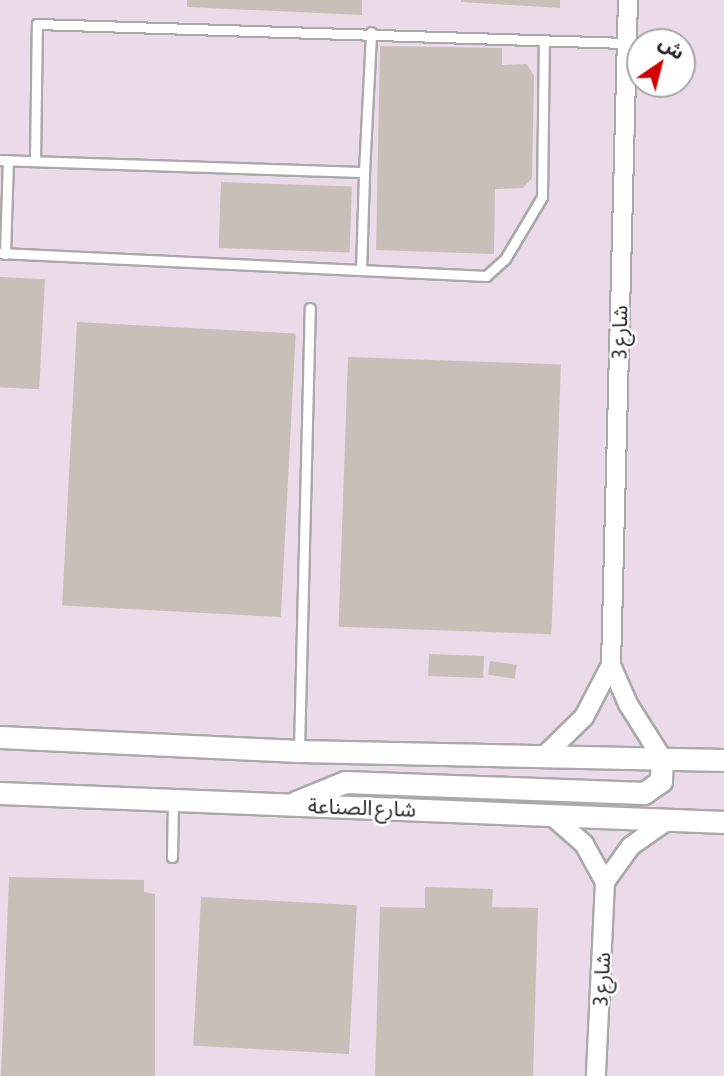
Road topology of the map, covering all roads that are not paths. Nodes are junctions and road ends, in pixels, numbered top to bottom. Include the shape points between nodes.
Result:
1 (628, 0) edge
2 (627, 28) edge
3 (371, 32) junction
4 (544, 42) junction
5 (626, 43) joint
6 (4, 160) edge
7 (35, 161) junction
8 (365, 172) junction
9 (3, 253) edge
10 (361, 270) junction
11 (310, 308) dead end
12 (611, 665) junction
13 (0, 737) edge
14 (299, 751) junction
15 (542, 758) junction
16 (662, 758) junction
17 (724, 760) edge
18 (0, 793) edge
19 (173, 799) junction
20 (291, 804) junction
21 (551, 815) junction
22 (668, 820) junction
23 (724, 822) edge
24 (172, 858) dead end
25 (605, 883) junction
26 (596, 1076) edge

1 - 2 street, شارع 3
3 - 4 lane
3 - 7 lane via 37,24
3 - 8 lane
4 - 5 lane
4 - 10 lane via 542,197 505,259 486,276
5 - 12 street, شارع 3
6 - 7 lane
6 - 9 lane
7 - 8 lane
8 - 10 lane
9 - 10 lane
11 - 14 lane
12 - 15 street, شارع 3 via 584,717
12 - 16 street, شارع 3 via 638,723
13 - 14 street
14 - 15 street
15 - 16 street
16 - 17 street
16 - 20 street via 661,781 644,793 345,782
18 - 19 street, شارع الصناعة
19 - 20 street, شارع الصناعة
19 - 24 lane
20 - 21 street, شارع الصناعة
21 - 22 street, شارع الصناعة
21 - 25 street via 584,844
22 - 23 street, شارع الصناعة
22 - 25 street via 631,846
25 - 26 street, شارع 3

